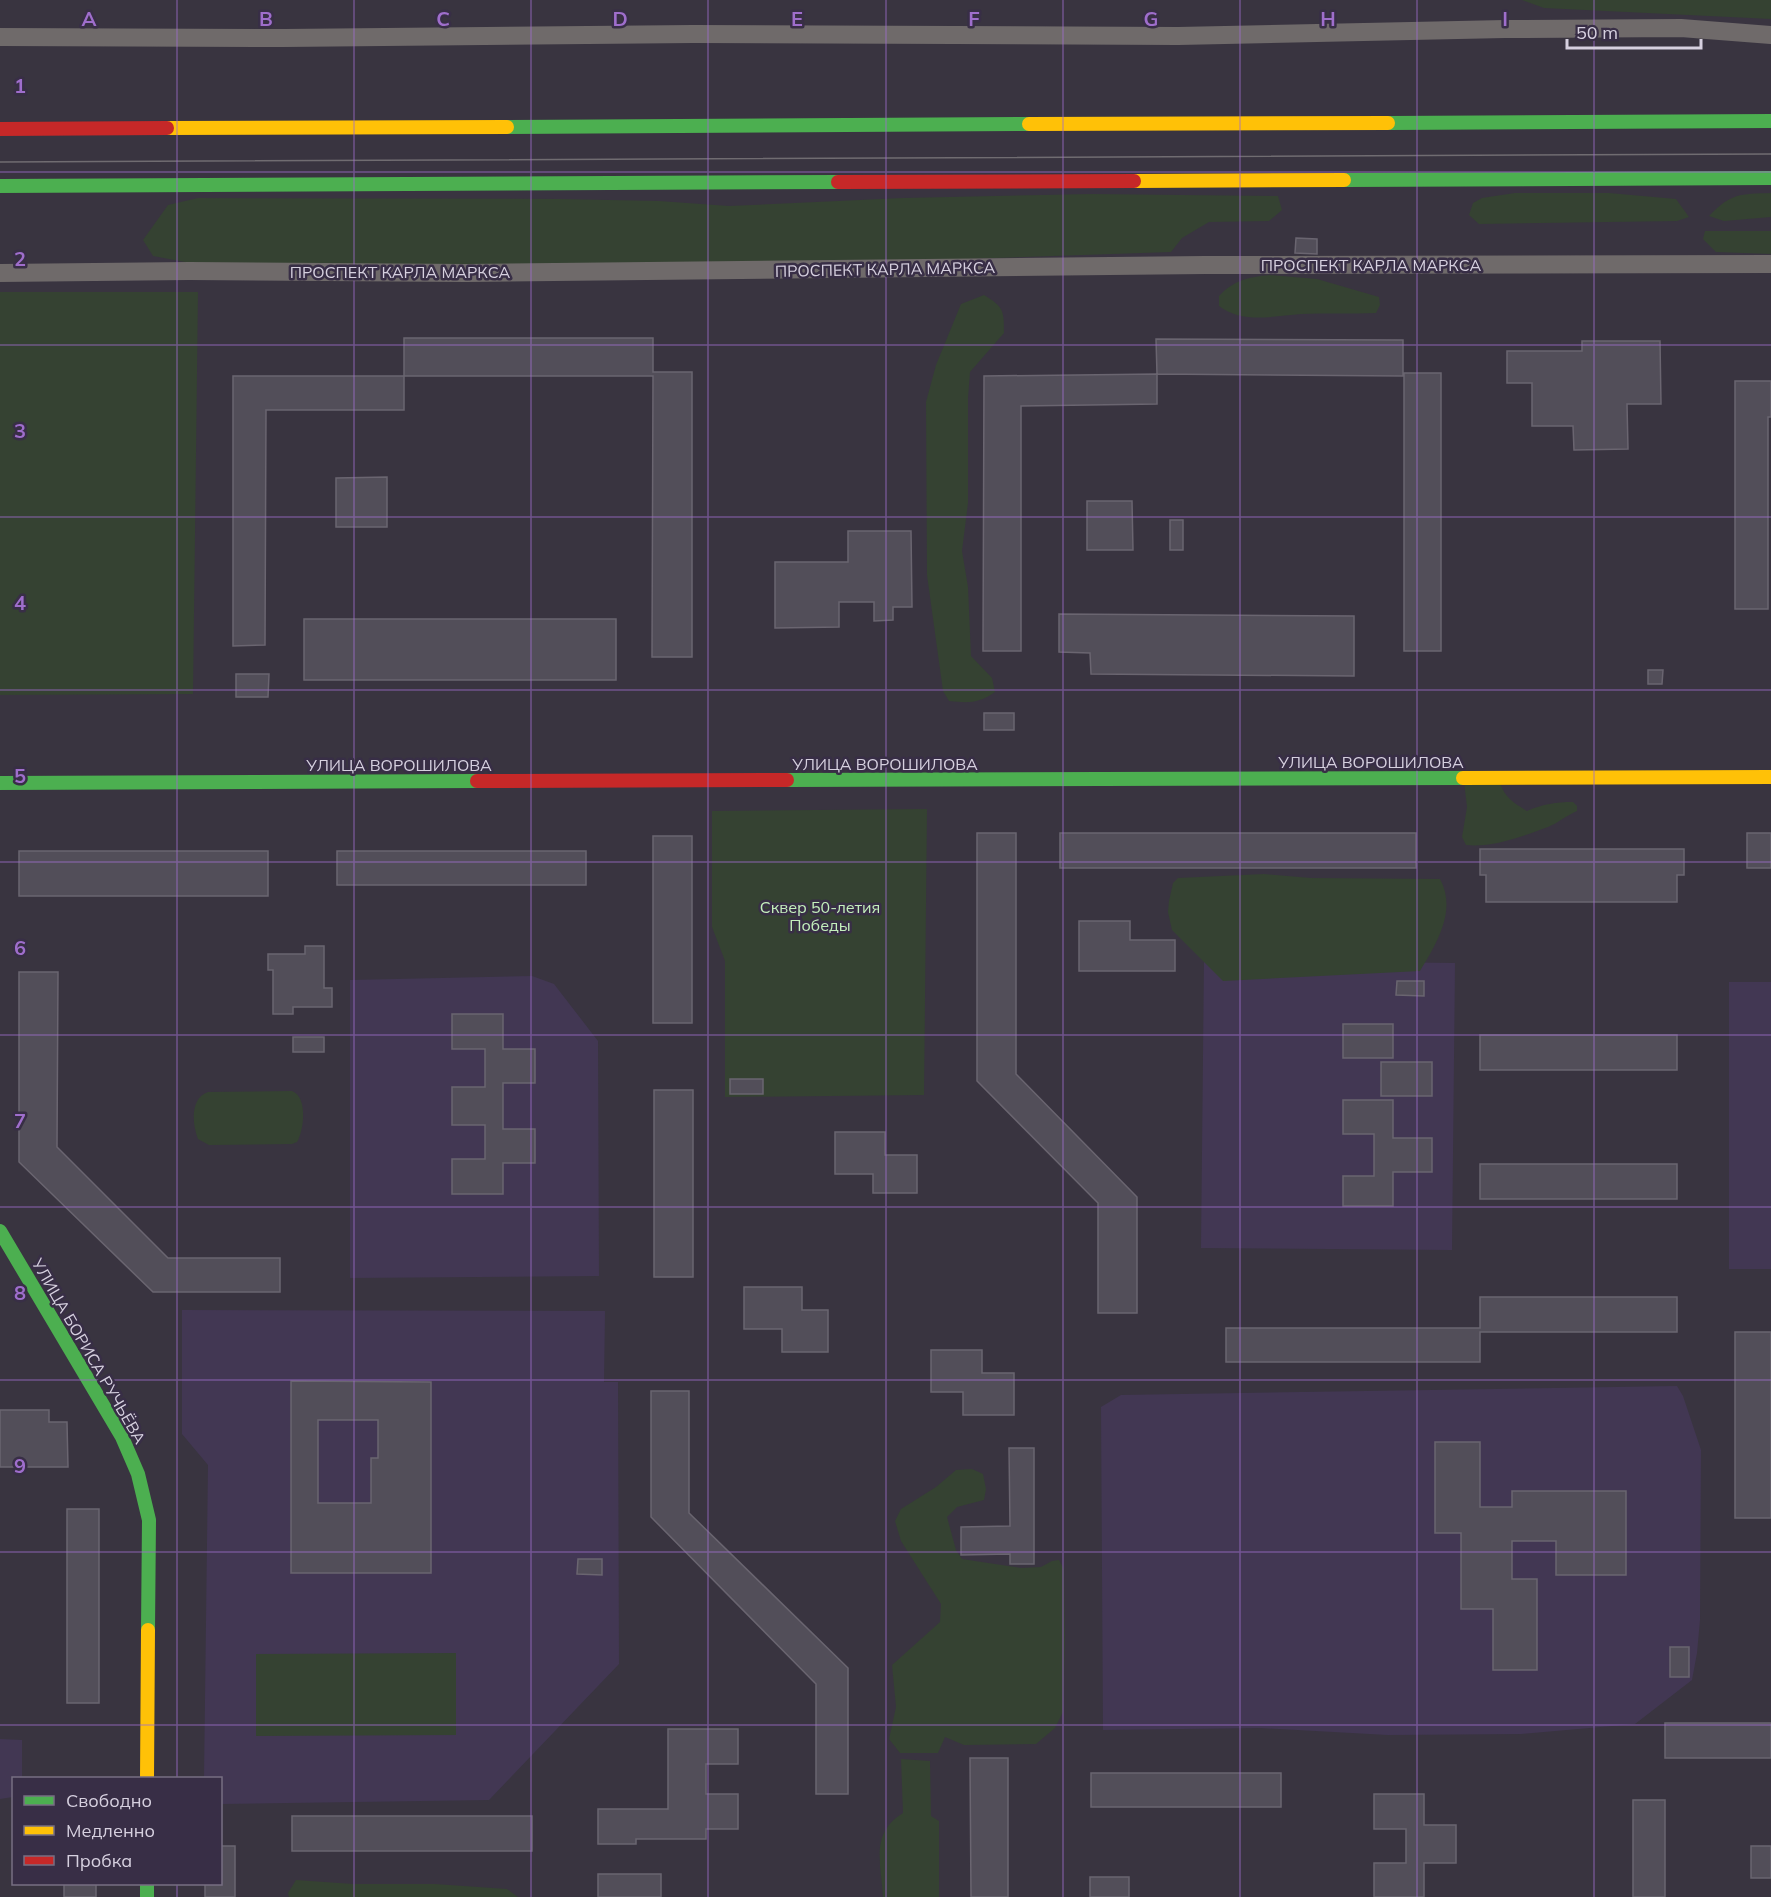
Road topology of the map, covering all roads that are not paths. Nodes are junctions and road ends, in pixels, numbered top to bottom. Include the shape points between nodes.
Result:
1 (1771, 35) edge
2 (0, 37) edge
3 (1771, 121) edge
4 (0, 129) edge
5 (1771, 178) edge
6 (0, 186) edge
7 (1771, 264) edge
8 (0, 273) edge
9 (1771, 777) edge
10 (0, 783) edge
11 (0, 1231) edge
12 (147, 1777) edge

1 - 2 street via 1681,28 1178,36
3 - 4 main road
5 - 6 main road
7 - 8 street, ПРОСПЕКТ КАРЛА МАРКСА
9 - 10 main road, УЛИЦА ВОРОШИЛОВА
11 - 12 main road, УЛИЦА БОРИСА РУЧЬЁВА via 122,1437 138,1474 149,1520

